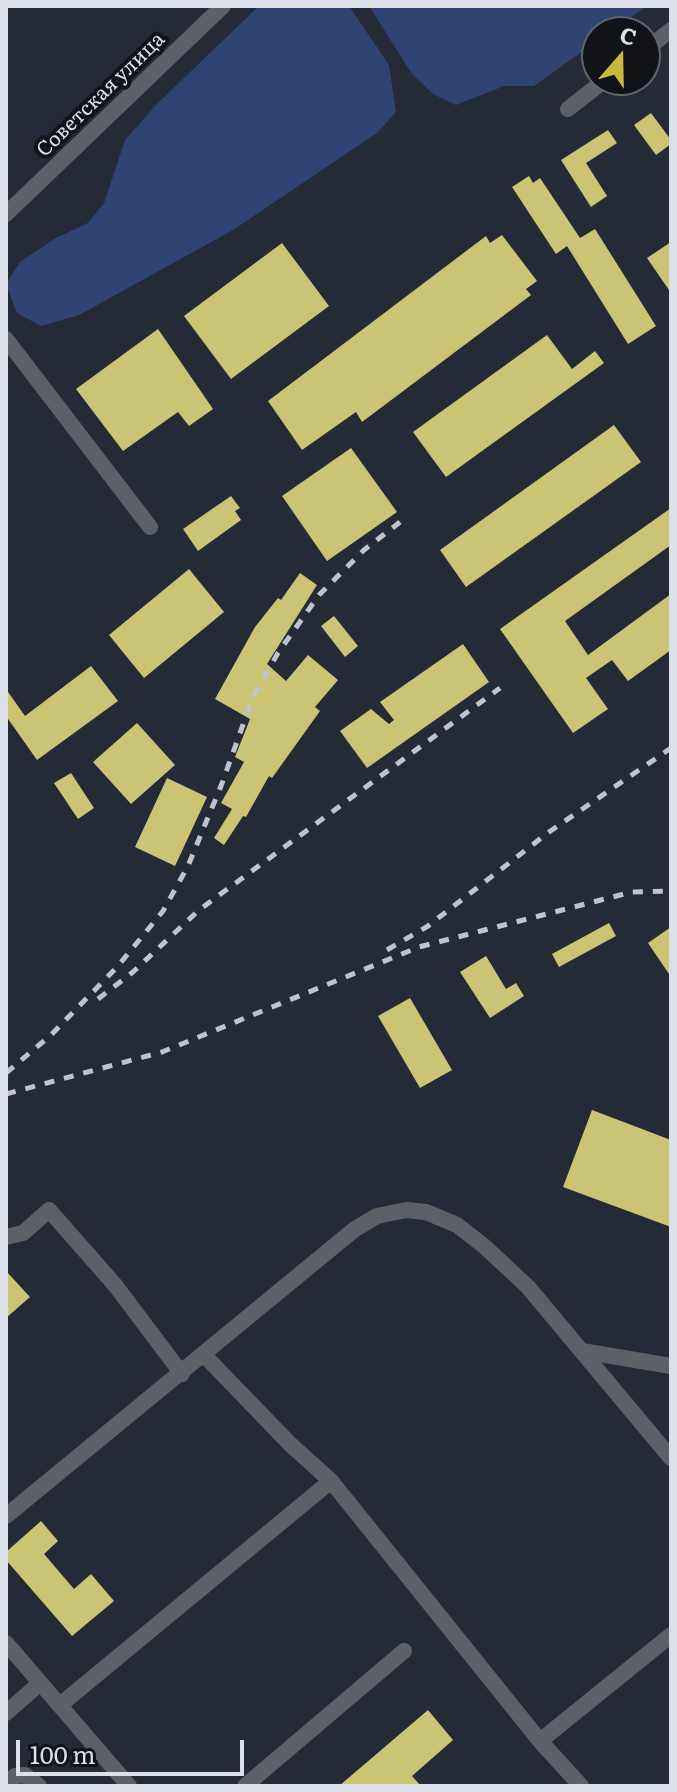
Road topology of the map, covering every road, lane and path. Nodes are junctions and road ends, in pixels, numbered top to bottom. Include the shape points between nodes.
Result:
1 (223, 6) edge
2 (585, 96) edge
3 (568, 109) dead end
4 (6, 214) edge
5 (6, 339) edge
6 (150, 527) dead end
7 (6, 1237) edge
8 (582, 1351) junction
9 (204, 1355) junction
10 (671, 1366) edge
11 (182, 1374) junction
12 (671, 1458) edge
13 (331, 1481) junction
14 (6, 1516) edge
15 (671, 1635) edge
16 (6, 1643) edge
17 (404, 1651) dead end
18 (40, 1683) junction
19 (60, 1705) junction
20 (6, 1713) edge
21 (540, 1741) junction
22 (6, 1784) edge
23 (39, 1786) edge
24 (129, 1786) edge
25 (245, 1786) edge
26 (581, 1786) edge

1 - 4 street, Советская улица
2 - 3 street
5 - 6 street
7 - 11 street via 23,1233 49,1210 115,1285
8 - 9 street via 528,1287 484,1246 457,1225 406,1210 377,1216 355,1229
8 - 10 street
8 - 12 street
9 - 11 street
9 - 13 street
11 - 14 street
13 - 19 street
13 - 21 street
15 - 21 street
16 - 18 street
17 - 25 street
18 - 19 street
18 - 20 street
19 - 24 street
21 - 26 street
22 - 23 street via 25,1775

